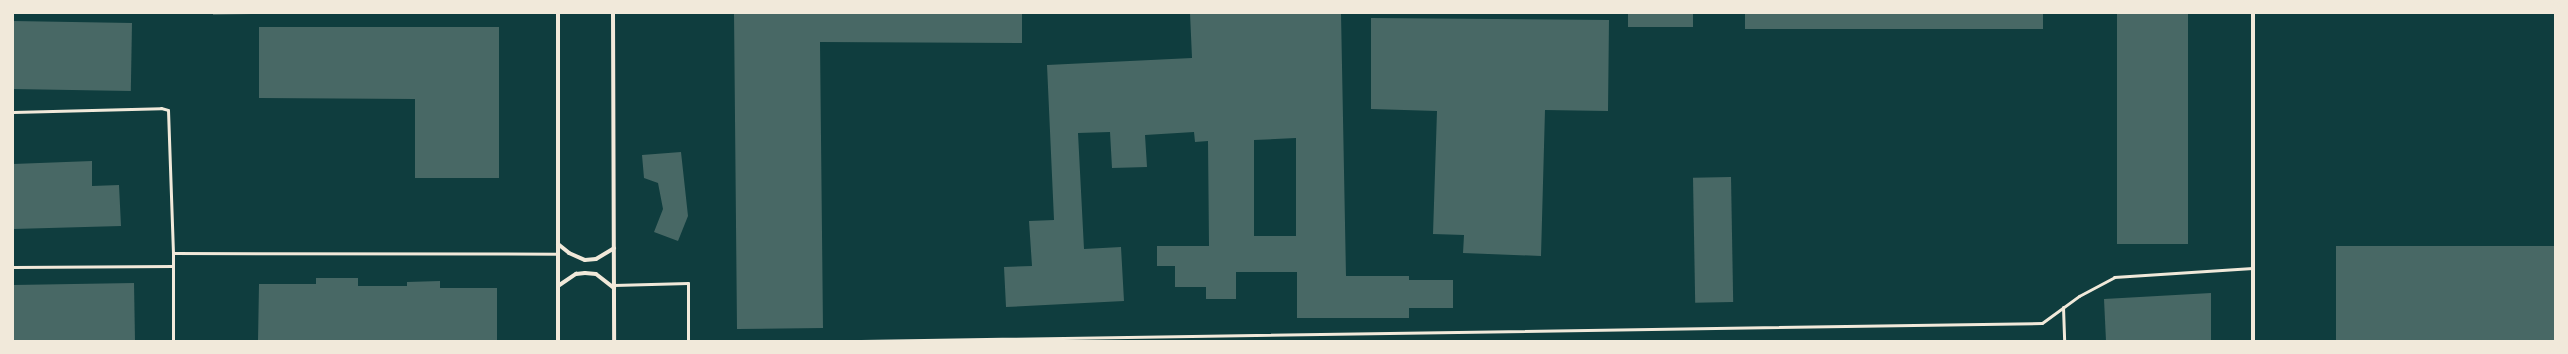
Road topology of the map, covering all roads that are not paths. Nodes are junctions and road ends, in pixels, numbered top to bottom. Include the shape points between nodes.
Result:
1 (558, 13) edge
2 (613, 13) edge
3 (2253, 13) edge
4 (13, 112) edge
5 (558, 244) junction
6 (614, 248) junction
7 (173, 253) junction
8 (558, 254) junction
9 (173, 266) junction
10 (13, 267) edge
11 (2253, 268) junction
12 (558, 286) junction
13 (614, 286) junction
14 (2063, 307) junction
15 (173, 341) edge
16 (558, 341) edge
17 (614, 341) edge
18 (688, 341) edge
19 (861, 341) edge
20 (2064, 341) edge
21 (2253, 341) edge

1 - 5 street
2 - 6 street
3 - 11 street
4 - 7 lane via 161,108 168,110
5 - 6 street via 577,258 585,260 596,259
5 - 8 street
6 - 13 street
7 - 8 lane
7 - 9 lane
8 - 12 street
9 - 10 lane
9 - 15 lane
11 - 14 lane via 2114,277
11 - 21 street
12 - 13 street via 576,274 585,273 596,274
12 - 16 street
13 - 17 street
13 - 18 lane via 688,283
14 - 19 lane via 2042,323
14 - 20 lane

